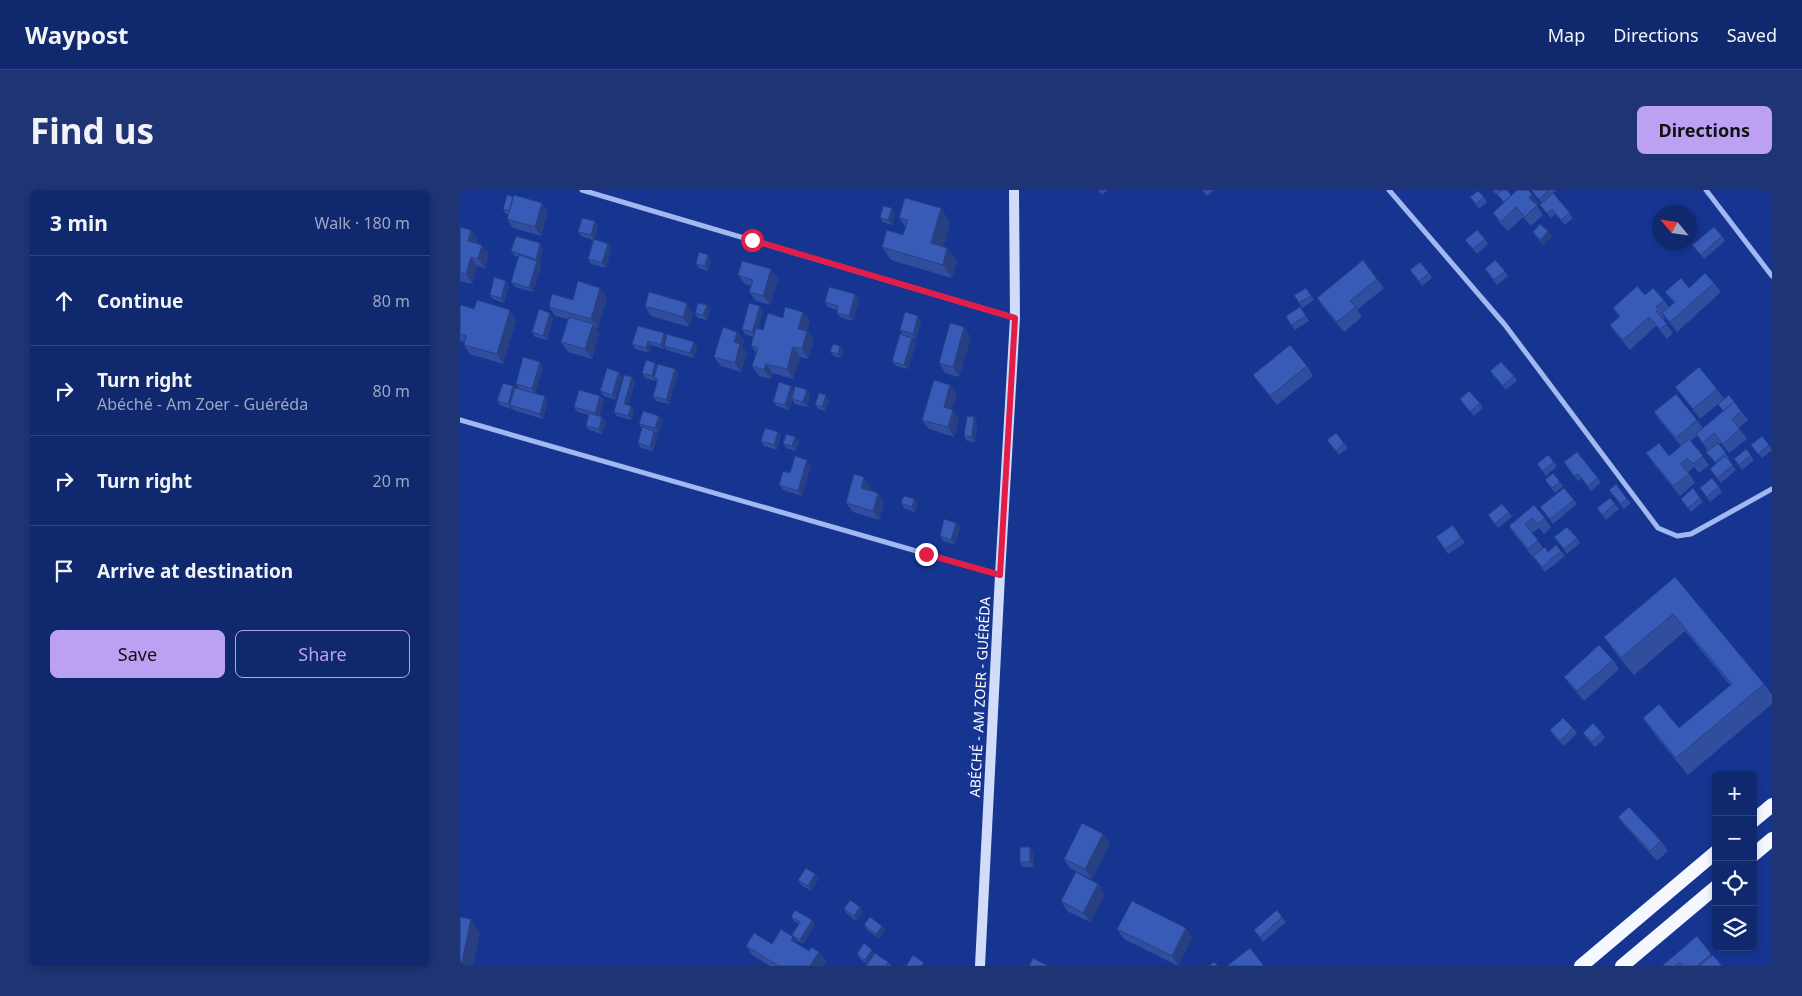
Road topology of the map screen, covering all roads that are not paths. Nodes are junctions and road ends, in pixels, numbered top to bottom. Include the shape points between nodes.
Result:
1 (582, 190) edge
2 (1014, 190) edge
3 (1390, 190) edge
4 (1706, 190) edge
5 (1772, 276) edge
6 (1015, 318) junction
7 (460, 420) edge
8 (1772, 490) edge
9 (1000, 575) junction
10 (1772, 805) edge
11 (1757, 818) edge
12 (1772, 839) edge
13 (1757, 852) edge
14 (1712, 855) edge
15 (1712, 890) edge
16 (980, 966) edge
17 (1581, 966) edge
18 (1622, 966) edge

1 - 6 street
2 - 6 main road, ABÉCHÉ - AM ZOER - GUÉRÉDA
3 - 8 street via 1504,325 1658,528 1677,536 1690,534
4 - 5 street
6 - 9 main road, ABÉCHÉ - AM ZOER - GUÉRÉDA
7 - 9 street
9 - 16 main road, ABÉCHÉ - AM ZOER - GUÉRÉDA
10 - 11 highway
12 - 13 highway
14 - 17 highway
15 - 18 highway

